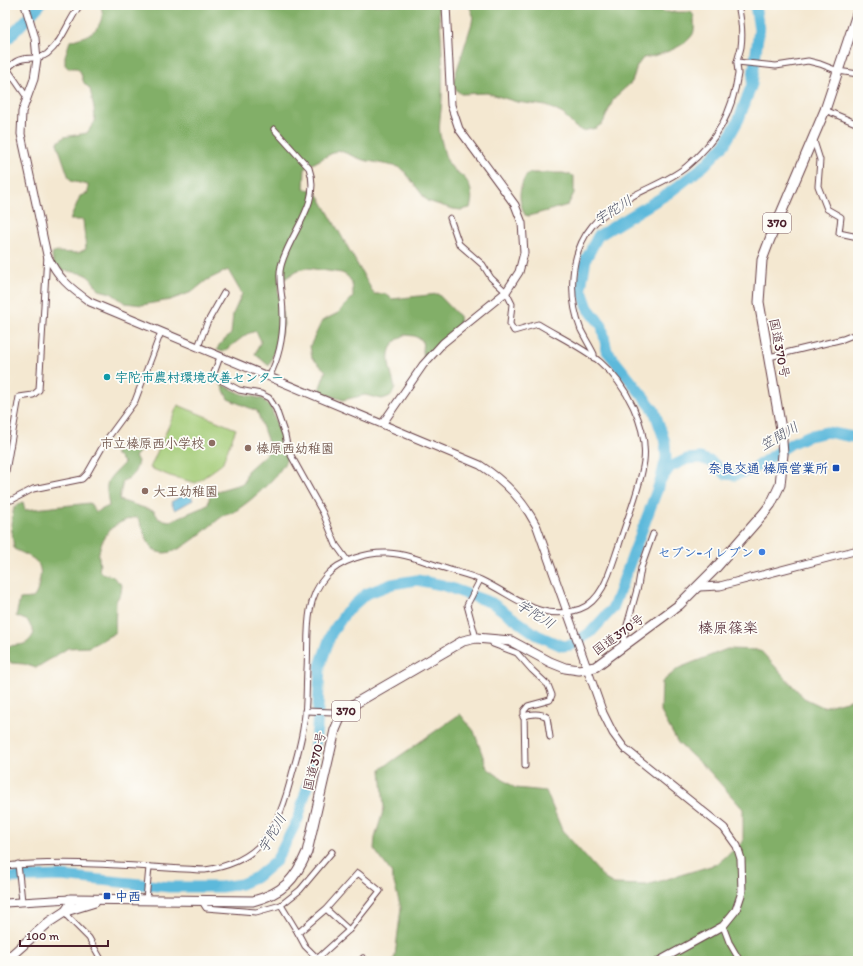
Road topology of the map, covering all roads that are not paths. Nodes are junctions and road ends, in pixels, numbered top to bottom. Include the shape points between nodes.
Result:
1 (25, 5) edge
2 (80, 5) edge
3 (446, 5) edge
4 (738, 5) edge
5 (858, 12) edge
6 (37, 59) junction
7 (738, 62) junction
8 (6, 69) edge
9 (838, 71) junction
10 (858, 74) edge
11 (26, 96) junction
12 (825, 110) junction
13 (858, 124) edge
14 (274, 129) dead end
15 (812, 138) junction
16 (450, 218) dead end
17 (858, 238) edge
18 (47, 255) junction
19 (224, 292) dead end
20 (506, 292) junction
21 (161, 332) junction
22 (858, 333) edge
23 (198, 347) junction
24 (220, 357) junction
25 (769, 357) junction
26 (594, 358) junction
27 (269, 377) junction
28 (383, 423) junction
29 (5, 477) edge
30 (5, 500) edge
31 (653, 534) dead end
32 (858, 550) edge
33 (348, 560) junction
34 (479, 582) junction
35 (699, 587) junction
36 (568, 614) junction
37 (476, 638) junction
38 (492, 638) junction
39 (623, 647) junction
40 (588, 670) junction
41 (306, 711) junction
42 (337, 714) junction
43 (524, 717) junction
44 (550, 737) dead end
45 (525, 766) dead end
46 (332, 852) dead end
47 (18, 865) junction
48 (5, 866) edge
49 (149, 868) junction
50 (146, 898) junction
51 (70, 899) junction
52 (110, 899) junction
53 (22, 900) junction
54 (201, 900) junction
55 (5, 903) edge
56 (280, 905) junction
57 (326, 909) junction
58 (66, 911) junction
59 (723, 926) junction
60 (349, 930) junction
61 (298, 933) junction
62 (319, 960) edge
63 (5, 961) edge
64 (102, 961) edge
65 (659, 961) edge
66 (740, 961) edge

1 - 6 street via 35,38
2 - 6 street via 58,41 46,54
3 - 20 street via 451,105 459,129 509,194 522,223 525,241 522,263
4 - 7 street via 741,47
5 - 9 highway, 国道370号 / 370
6 - 8 street via 17,60
6 - 11 street via 34,79
7 - 9 street via 768,65 808,61
7 - 26 street via 738,72 726,119 703,151 685,168 606,213 592,226 582,243 576,257 572,294 581,330
8 - 11 street
9 - 10 street
9 - 12 highway, 国道370号 / 370
11 - 18 street via 21,134
12 - 13 street
12 - 15 highway, 国道370号 / 370
14 - 27 street via 309,168 312,186 308,205 280,267 283,340 278,360
15 - 17 street via 820,160 818,186 826,209 841,217 839,233
15 - 25 highway, 国道370号 / 370 via 762,260 759,302
16 - 20 street via 459,244 483,265 491,278
18 - 21 street via 56,273 69,287 90,302
18 - 29 street via 40,390 33,395 19,397
19 - 23 street
20 - 26 street via 512,304 510,324 514,332 538,324
20 - 28 street via 443,343 423,365
21 - 23 street
21 - 30 street via 135,401 107,439 87,474 82,479 33,489 12,500
22 - 25 street via 844,339
23 - 24 street
24 - 27 street
24 - 33 street via 213,376 239,390 269,398 276,409 288,450 323,513 336,545
25 - 35 highway, 国道370号 / 370 via 783,449 780,485 771,504
26 - 36 street via 613,375 628,397 641,428 644,461 609,575 591,604
27 - 28 street
28 - 36 street via 480,465 513,490 528,510 536,527
31 - 39 street via 641,568
32 - 35 street via 720,586
33 - 34 street via 387,553 406,556
33 - 41 street via 326,575 309,612
34 - 36 street via 538,610 557,615
34 - 37 street via 467,606
35 - 39 highway, 国道370号 / 370
36 - 40 street
37 - 38 highway, 国道370号 / 370
37 - 42 highway, 国道370号 / 370 via 463,641
38 - 40 highway, 国道370号 / 370 via 511,641 565,668
38 - 43 street via 493,644 517,653 550,688 550,700 528,706 524,711
39 - 40 highway, 国道370号 / 370
40 - 59 street via 603,713 624,748 724,828 737,846 741,858 742,892 736,910
41 - 42 street
41 - 49 street via 282,809 276,825 257,848 238,861 219,868
42 - 54 highway, 国道370号 / 370 via 308,852 299,871 293,879 271,895 252,901
43 - 44 street via 528,714 547,717
43 - 45 street
46 - 56 street via 300,890
47 - 48 street
47 - 49 street via 73,864
47 - 53 street
49 - 50 street
50 - 52 highway, 国道370号 / 370
50 - 54 highway, 国道370号 / 370
51 - 52 highway, 国道370号 / 370
51 - 53 street
51 - 58 highway
52 - 58 highway
53 - 55 street
54 - 56 street via 206,908 256,912
56 - 61 street
57 - 60 street
57 - 60 street via 358,873 380,891
57 - 61 street
58 - 63 highway via 49,922
58 - 64 street via 68,917 88,938
59 - 65 street
59 - 66 street via 728,942
60 - 62 street
61 - 62 street via 305,946

